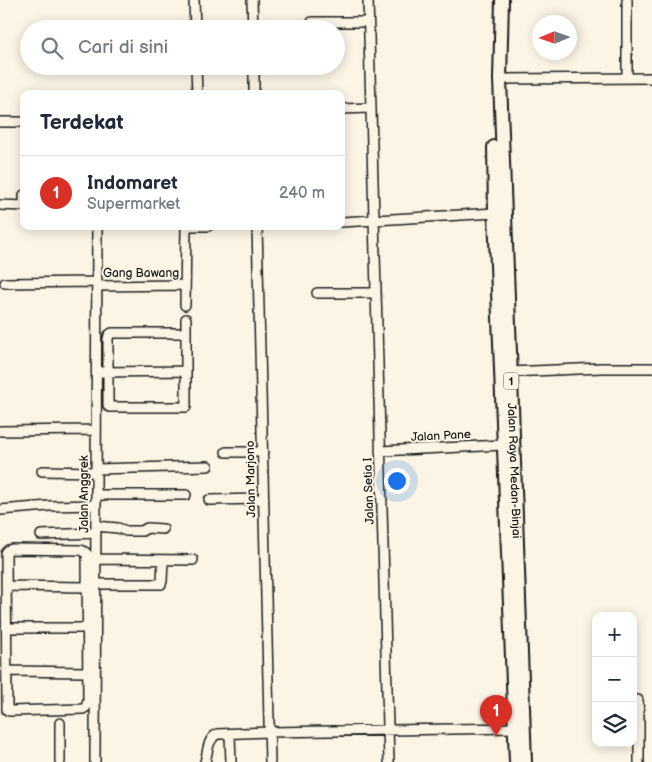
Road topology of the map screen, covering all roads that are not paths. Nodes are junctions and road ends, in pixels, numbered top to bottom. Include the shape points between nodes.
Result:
1 (194, 0) edge
2 (252, 0) edge
3 (368, 0) edge
4 (493, 0) edge
5 (502, 0) edge
6 (627, 0) edge
7 (195, 20) edge
8 (253, 20) edge
9 (345, 22) edge
10 (368, 22) junction
11 (196, 75) edge
12 (254, 75) edge
13 (627, 78) junction
14 (652, 78) edge
15 (500, 79) junction
16 (197, 90) edge
17 (254, 90) edge
18 (370, 108) junction
19 (345, 109) edge
20 (0, 122) edge
21 (20, 122) edge
22 (0, 205) edge
23 (20, 206) edge
24 (495, 213) junction
25 (373, 220) junction
26 (345, 222) edge
27 (97, 230) edge
28 (186, 230) edge
29 (257, 230) edge
30 (5, 283) dead end
31 (97, 284) junction
32 (185, 286) junction
33 (317, 293) dead end
34 (375, 293) junction
35 (185, 305) dead end
36 (186, 319) dead end
37 (504, 320) junction
38 (186, 333) junction
39 (652, 368) edge
40 (186, 371) junction
41 (96, 372) junction
42 (108, 372) junction
43 (510, 372) junction
44 (96, 430) junction
45 (0, 431) edge
46 (504, 445) junction
47 (380, 451) junction
48 (226, 452) dead end
49 (263, 452) junction
50 (208, 466) dead end
51 (96, 470) junction
52 (42, 471) dead end
53 (186, 494) dead end
54 (96, 495) junction
55 (264, 499) junction
56 (209, 500) dead end
57 (96, 505) junction
58 (0, 510) edge
59 (96, 530) junction
60 (163, 530) dead end
61 (41, 535) dead end
62 (96, 559) junction
63 (163, 560) junction
64 (193, 560) dead end
65 (91, 585) junction
66 (6, 586) junction
67 (6, 628) junction
68 (92, 628) junction
69 (6, 671) junction
70 (88, 672) junction
71 (638, 700) dead end
72 (60, 723) dead end
73 (514, 728) junction
74 (388, 730) junction
75 (270, 732) junction
76 (230, 734) junction
77 (60, 762) edge
78 (95, 762) edge
79 (205, 762) edge
80 (231, 762) edge
81 (270, 762) edge
82 (389, 762) edge
83 (516, 762) edge
84 (525, 762) edge
85 (640, 762) edge

1 - 7 street
2 - 8 street
3 - 10 street, Jalan Setia I
4 - 24 highway, Jalan Raya Medan-Binjai / 1
5 - 15 highway, Jalan Raya Medan-Binjai / 1
6 - 13 street
9 - 10 street
10 - 18 street, Jalan Setia I
11 - 16 street
12 - 17 street
13 - 14 street
13 - 15 street
15 - 37 highway, Jalan Raya Medan-Binjai / 1
18 - 19 street
18 - 25 street, Jalan Setia I
20 - 21 street
22 - 23 street
24 - 25 street
24 - 37 highway, Jalan Raya Medan-Binjai / 1
25 - 26 street
25 - 34 street, Jalan Setia I
27 - 31 street, Jalan Anggrek
28 - 32 street
29 - 49 street, Jalan Marjono
30 - 31 street, Gang Bawang
31 - 32 street, Gang Bawang
31 - 41 street, Jalan Anggrek
32 - 35 street
33 - 34 street
34 - 47 street, Jalan Setia I
36 - 38 street
37 - 43 highway, Jalan Raya Medan-Binjai / 1
37 - 46 highway, Jalan Raya Medan-Binjai / 1
38 - 40 street
38 - 42 street via 112,333 108,339
39 - 43 street
40 - 42 street
40 - 42 street via 186,407 183,408 109,407
41 - 42 street
41 - 44 street, Jalan Anggrek
43 - 84 highway, Jalan Raya Medan-Binjai / 1
44 - 45 street
44 - 51 street, Jalan Anggrek
46 - 47 street, Jalan Pane
46 - 73 highway, Jalan Raya Medan-Binjai / 1
47 - 74 street, Jalan Setia I
48 - 49 street
49 - 55 street, Jalan Marjono
50 - 51 street
51 - 52 street
51 - 54 street, Jalan Anggrek
53 - 54 street
54 - 57 street, Jalan Anggrek
55 - 56 street
55 - 75 street, Jalan Marjono
57 - 58 street
57 - 59 street, Jalan Anggrek
59 - 60 street
59 - 61 street
59 - 62 street, Jalan Anggrek
62 - 63 street
62 - 65 street, Jalan Anggrek
63 - 64 street
63 - 65 street via 161,584
65 - 66 street
65 - 66 street via 87,554 81,550 12,549 6,554
65 - 68 street, Jalan Anggrek
66 - 67 street
67 - 68 street
67 - 69 street
68 - 70 street
68 - 78 street, Jalan Anggrek
69 - 70 street
69 - 70 street via 9,711 83,709 88,701
71 - 85 street
72 - 77 street
73 - 74 street
73 - 83 highway, Jalan Raya Medan-Binjai / 1
74 - 75 street
74 - 82 street, Jalan Setia I
75 - 76 street
75 - 81 street, Jalan Marjono
76 - 79 street via 218,734 210,740
76 - 80 street

